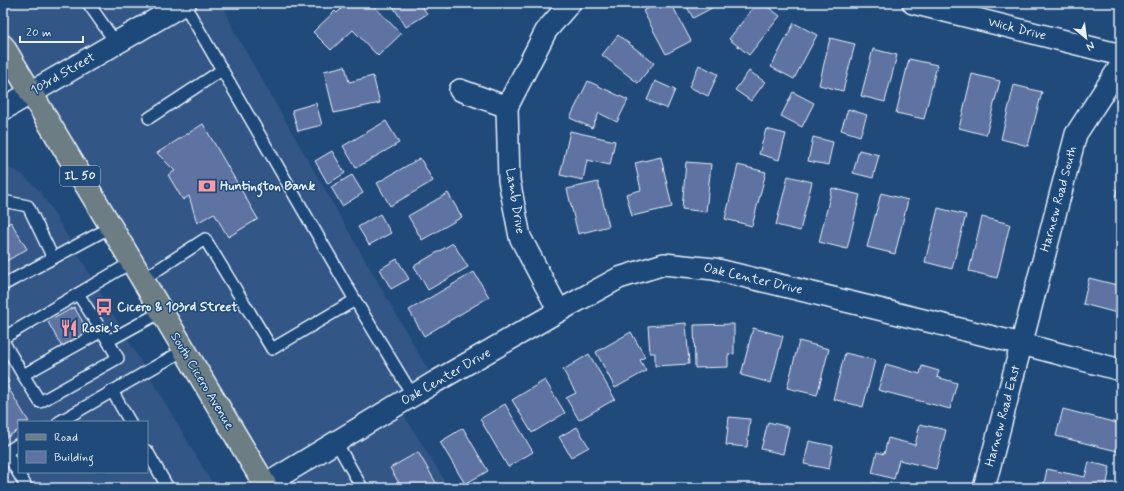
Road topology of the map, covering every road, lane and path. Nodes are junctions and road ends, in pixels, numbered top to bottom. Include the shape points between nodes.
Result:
1 (88, 3) edge
2 (184, 3) edge
3 (570, 3) edge
4 (913, 3) edge
5 (116, 43) junction
6 (3, 46) edge
7 (1121, 55) edge
8 (1121, 65) edge
9 (222, 70) junction
10 (460, 90) dead end
11 (31, 93) junction
12 (507, 107) junction
13 (3, 109) edge
14 (149, 118) dead end
15 (3, 201) edge
16 (111, 227) junction
17 (53, 258) junction
18 (137, 271) junction
19 (3, 285) edge
20 (78, 294) junction
21 (355, 300) junction
22 (559, 311) junction
23 (161, 312) junction
24 (102, 332) junction
25 (3, 338) edge
26 (3, 341) edge
27 (108, 341) junction
28 (1022, 344) junction
29 (184, 350) junction
30 (1121, 370) edge
31 (23, 375) junction
32 (112, 391) junction
33 (413, 396) junction
34 (60, 421) edge
35 (129, 421) edge
36 (336, 442) junction
37 (18, 445) edge
38 (4, 453) edge
39 (148, 453) edge
40 (266, 486) edge
41 (27, 488) edge
42 (168, 488) edge
43 (362, 488) edge
44 (984, 488) edge

1 - 5 lane
2 - 5 main road, 103rd Street
2 - 9 lane
3 - 12 street, Lamb Drive via 546,31
4 - 7 street, Wick Drive
5 - 11 main road, 103rd Street
6 - 11 main road, South Cicero Avenue / IL 50
8 - 28 street, Harnew Road South via 1076,134
9 - 14 lane
9 - 21 lane
10 - 12 street
11 - 13 main road, 103rd Street
11 - 16 main road, South Cicero Avenue / IL 50
12 - 22 street, Lamb Drive via 509,180 520,238
15 - 17 lane via 28,206
16 - 17 lane
16 - 18 main road, South Cicero Avenue / IL 50
17 - 19 lane
18 - 20 lane
18 - 21 lane via 205,239 272,349
18 - 23 main road, South Cicero Avenue / IL 50
20 - 24 lane
20 - 25 lane
21 - 33 lane
22 - 28 street, Oak Center Drive via 619,278 664,264 714,269
22 - 33 street, Oak Center Drive
23 - 27 lane
23 - 29 main road, South Cicero Avenue / IL 50
24 - 27 lane
24 - 31 lane
26 - 31 lane
27 - 31 lane via 118,358 40,402
28 - 30 street, Oak Center Drive
28 - 44 street, Harnew Road East
29 - 32 lane
29 - 40 main road, South Cicero Avenue / IL 50
32 - 34 lane
32 - 35 lane
33 - 36 street, Oak Center Drive
36 - 40 street, Oak Center Drive
36 - 43 lane
37 - 38 lane
38 - 41 lane
39 - 42 lane

